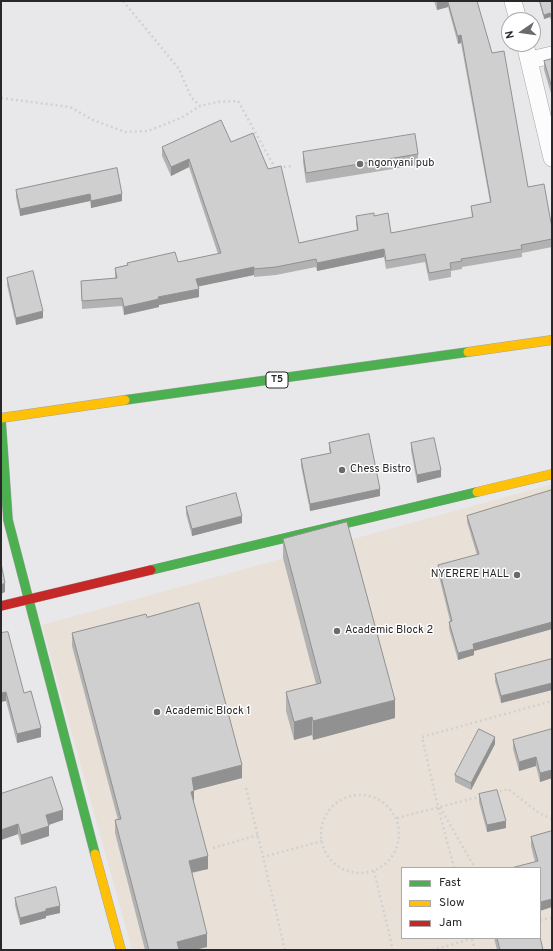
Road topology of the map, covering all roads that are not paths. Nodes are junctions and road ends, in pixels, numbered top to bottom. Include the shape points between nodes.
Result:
1 (513, 1) edge
2 (516, 12) edge
3 (527, 52) edge
4 (552, 55) edge
5 (552, 158) edge
6 (552, 340) edge
7 (1, 419) edge
8 (552, 474) edge
9 (28, 600) junction
10 (1, 606) edge
11 (121, 950) edge

1 - 2 street
3 - 4 street
3 - 5 street
6 - 7 main road, T5
7 - 9 main road via 8,520
8 - 9 main road
9 - 10 main road
9 - 11 main road

